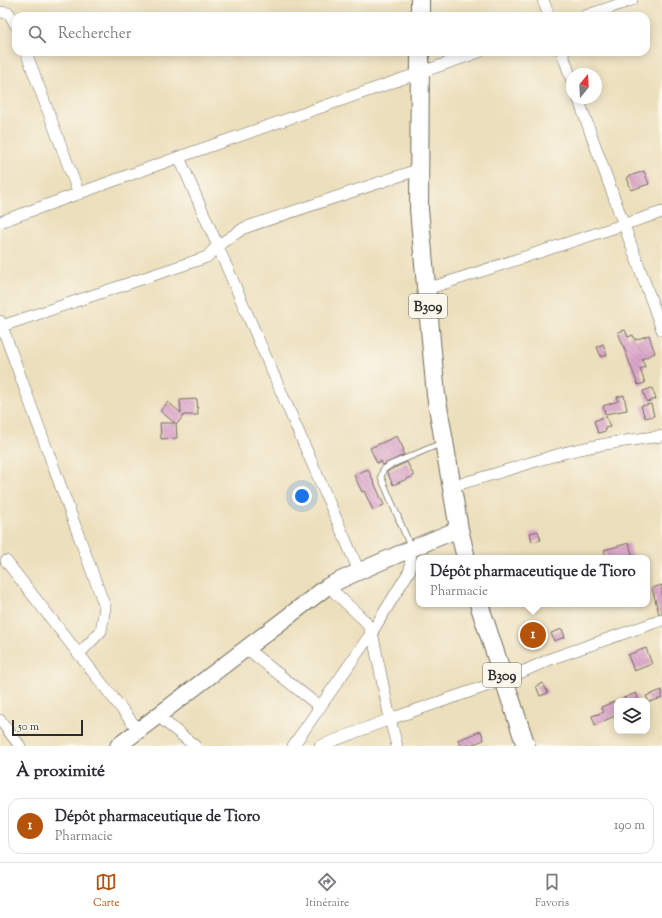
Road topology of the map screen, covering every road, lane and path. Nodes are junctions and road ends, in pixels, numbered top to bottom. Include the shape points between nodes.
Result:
1 (420, 0) edge
2 (543, 0) edge
3 (632, 0) edge
4 (0, 12) edge
5 (420, 12) edge
6 (548, 12) edge
7 (597, 12) edge
8 (12, 19) edge
9 (27, 56) edge
10 (420, 56) edge
11 (467, 56) edge
12 (563, 56) edge
13 (568, 68) edge
14 (420, 72) junction
15 (580, 104) edge
16 (179, 157) junction
17 (420, 169) junction
18 (79, 194) junction
19 (662, 212) edge
20 (0, 222) edge
21 (624, 224) junction
22 (217, 246) junction
23 (427, 289) junction
24 (1, 324) edge
25 (662, 330) edge
26 (662, 436) edge
27 (444, 442) junction
28 (452, 486) junction
29 (459, 529) junction
30 (411, 548) junction
31 (465, 555) edge
32 (6, 561) dead end
33 (359, 571) junction
34 (328, 586) junction
35 (480, 607) edge
36 (662, 620) edge
37 (372, 632) junction
38 (246, 648) junction
39 (79, 654) junction
40 (504, 680) junction
41 (320, 707) junction
42 (158, 716) junction
43 (390, 719) junction
44 (0, 720) edge
45 (139, 730) junction
46 (20, 746) edge
47 (118, 746) edge
48 (195, 746) edge
49 (293, 746) edge
50 (320, 746) edge
51 (397, 746) edge
52 (526, 746) edge

1 - 5 main road
2 - 6 street
3 - 7 street
4 - 8 street via 9,13
9 - 18 street
10 - 14 main road, B309
11 - 14 street
12 - 13 street
14 - 16 street
14 - 17 main road, B309
15 - 21 street
16 - 18 street
16 - 22 street
17 - 22 street via 244,228
17 - 23 main road, B309 via 420,209
18 - 20 street
19 - 21 street
21 - 23 street
21 - 25 street
22 - 24 street via 207,256
22 - 33 street
23 - 27 main road, B309 via 436,395
24 - 39 street via 106,607 101,631
26 - 28 street via 595,445
27 - 28 main road, B309
27 - 30 lane via 383,470 381,477
28 - 29 main road, B309
29 - 30 main road
29 - 31 main road, B309
30 - 33 main road
30 - 37 street via 410,570
32 - 39 street
33 - 34 main road
34 - 37 street via 365,621
34 - 38 main road
35 - 40 main road, B309
36 - 40 street via 553,658
37 - 41 street
37 - 43 street
38 - 41 street
38 - 42 main road
39 - 45 street
40 - 43 street
40 - 52 main road, B309
41 - 49 street
42 - 45 main road
42 - 48 street
43 - 50 street
43 - 51 street
44 - 46 street
45 - 47 main road

